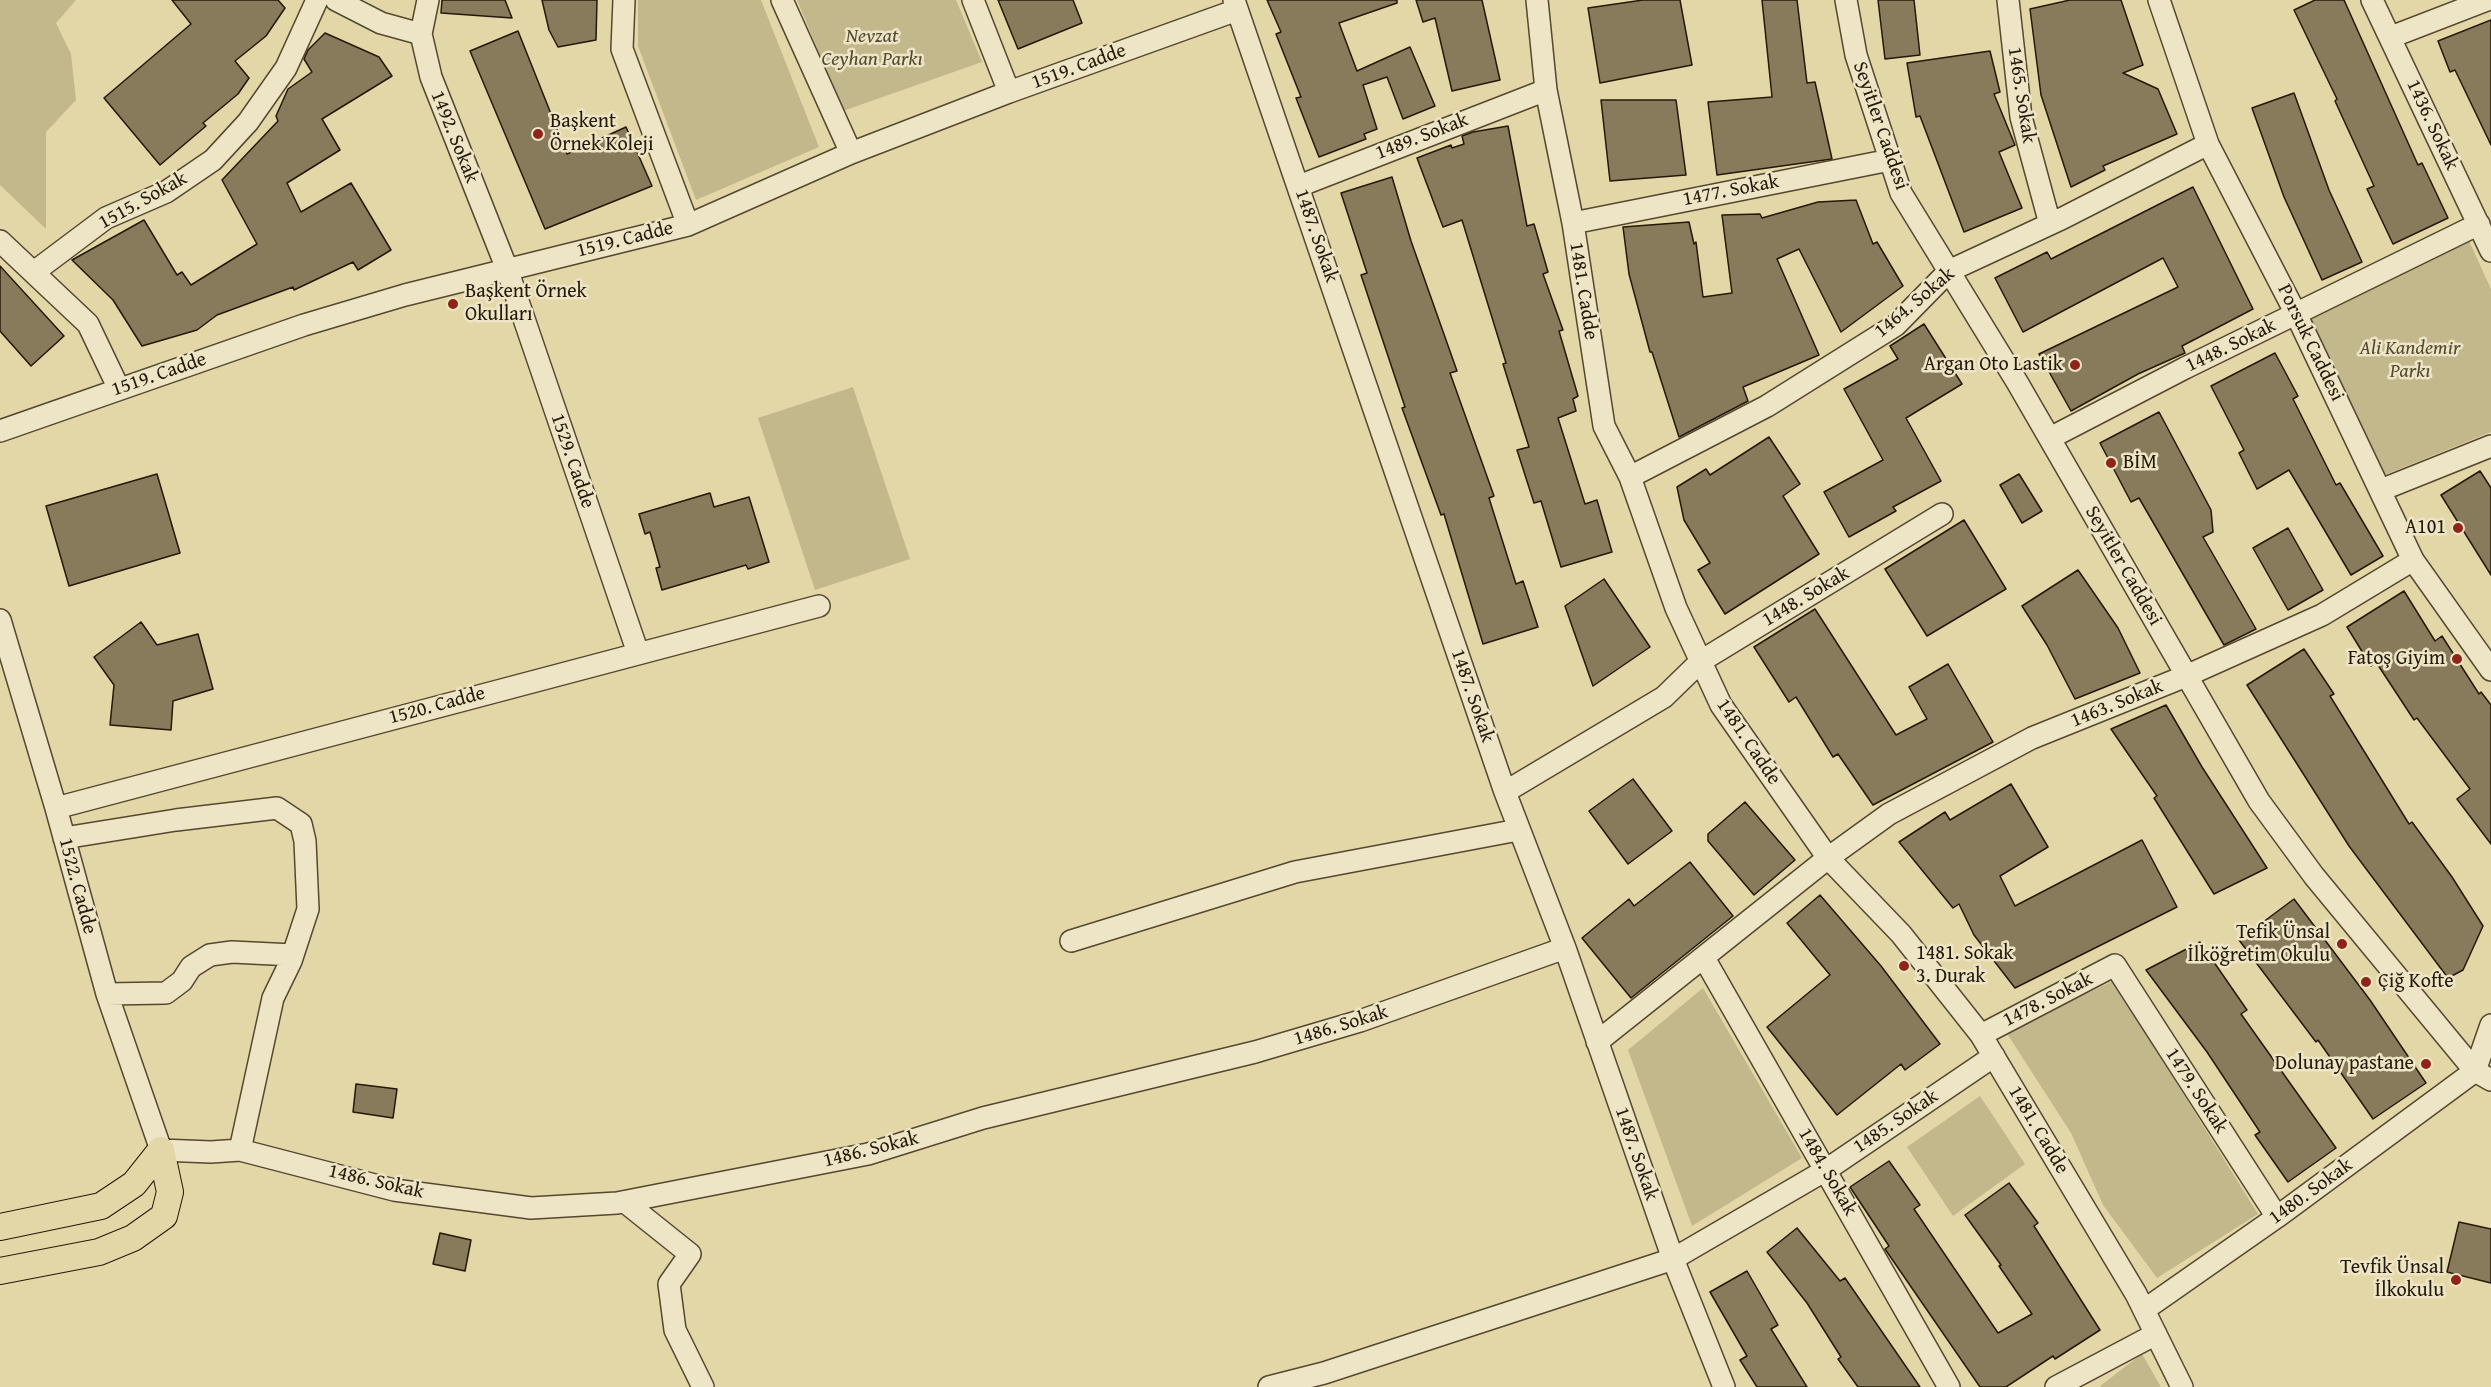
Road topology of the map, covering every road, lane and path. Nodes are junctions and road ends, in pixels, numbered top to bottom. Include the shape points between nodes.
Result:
1 (317, 0) edge
2 (336, 0) edge
3 (428, 0) edge
4 (624, 0) edge
5 (782, 0) edge
6 (973, 0) edge
7 (1537, 0) edge
8 (1845, 0) edge
9 (2008, 0) edge
10 (2159, 0) edge
11 (2372, 0) edge
12 (2487, 0) edge
13 (1236, 5) edge
14 (421, 34) junction
15 (2391, 38) junction
16 (1546, 90) junction
17 (1009, 92) junction
18 (2208, 144) junction
19 (851, 153) junction
20 (1890, 160) junction
21 (1299, 186) junction
22 (1573, 223) junction
23 (2050, 224) junction
24 (2479, 224) junction
25 (688, 225) junction
26 (0, 241) edge
27 (2491, 251) edge
28 (507, 269) junction
29 (1949, 271) junction
30 (34, 272) junction
31 (2296, 314) junction
32 (119, 389) junction
33 (0, 431) edge
34 (2050, 438) junction
35 (2491, 446) edge
36 (1630, 477) junction
37 (2382, 490) junction
38 (1942, 514) dead end
39 (2413, 560) junction
40 (819, 606) dead end
41 (0, 620) edge
42 (638, 653) junction
43 (1701, 661) junction
44 (2491, 670) edge
45 (2186, 676) junction
46 (1505, 792) junction
47 (56, 807) junction
48 (1518, 830) junction
49 (64, 838) junction
50 (1828, 858) junction
51 (1071, 941) dead end
52 (1565, 948) junction
53 (293, 955) junction
54 (1704, 958) junction
55 (2115, 965) joint
56 (107, 994) junction
57 (2491, 1025) edge
58 (1981, 1035) junction
59 (1597, 1042) junction
60 (1994, 1056) junction
61 (2483, 1075) edge
62 (160, 1150) junction
63 (240, 1150) junction
64 (1826, 1170) junction
65 (625, 1202) junction
66 (2277, 1217) junction
67 (0, 1227) edge
68 (1673, 1259) junction
69 (0, 1271) edge
70 (2144, 1310) junction
71 (2156, 1334) junction
72 (703, 1387) edge
73 (1269, 1387) edge
74 (1724, 1387) edge
75 (1949, 1387) edge
76 (2056, 1387) edge
77 (2182, 1387) edge

1 - 30 street, 1515. Sokak via 286,68 248,122 213,160 166,192 106,218
2 - 14 street via 381,23
3 - 14 street, 1492. Sokak
4 - 25 street via 622,49
5 - 19 street
6 - 17 street
7 - 16 street, 1481. Cadde
8 - 20 street, Seyitler Caddesi via 1856,55
9 - 23 street, 1465. Sokak via 2021,117
10 - 18 street, Porsuk Caddesi
11 - 15 street, 1436. Sokak
12 - 15 street
13 - 17 street, 1519. Cadde
13 - 21 street, 1487. Sokak
14 - 28 street, 1492. Sokak via 430,77
15 - 24 street, 1436. Sokak
16 - 21 street, 1489. Sokak
16 - 22 street, 1481. Cadde
17 - 19 street, 1519. Cadde
18 - 23 street, 1464. Sokak
18 - 31 street, Porsuk Caddesi
19 - 25 street, 1519. Cadde
20 - 22 street, 1477. Sokak
20 - 29 street, Seyitler Caddesi via 1901,193
21 - 46 street, 1487. Sokak
22 - 36 street, 1481. Cadde via 1604,426
23 - 29 street, 1464. Sokak
24 - 27 street, 1436. Sokak
24 - 31 street, 1448. Sokak
25 - 28 street, 1519. Cadde
26 - 30 street
28 - 32 street, 1519. Cadde via 304,325
28 - 42 street, 1529. Cadde
29 - 34 street, Seyitler Caddesi
29 - 36 street, 1464. Sokak via 1896,326 1767,406
30 - 32 street via 88,324
31 - 34 street, 1448. Sokak
31 - 37 street, Porsuk Caddesi
32 - 33 street, 1519. Cadde
34 - 45 street, Seyitler Caddesi
35 - 37 street
36 - 43 street, 1481. Cadde via 1676,608
37 - 39 street, Porsuk Caddesi
38 - 43 street, 1448. Sokak
39 - 44 street, Porsuk Caddesi
39 - 45 street, 1463. Sokak via 2322,615
40 - 42 street, 1520. Cadde
41 - 47 street, 1522. Cadde
42 - 47 street, 1520. Cadde
43 - 46 street, 1448. Sokak via 1656,702
43 - 50 street, 1481. Cadde via 1721,705
45 - 50 street, 1463. Sokak via 2032,738 1889,814
45 - 61 street, Seyitler Caddesi via 2259,801 2314,876
46 - 48 street, 1487. Sokak
47 - 49 street, 1522. Cadde
48 - 51 street via 1295,872
48 - 52 street, 1487. Sokak
49 - 53 street via 277,808 301,824 305,841 308,909
49 - 56 street, 1522. Cadde
50 - 54 street
50 - 58 street, 1481. Cadde via 1901,934
52 - 59 street, 1487. Sokak
52 - 65 street, 1486. Sokak via 1360,1022 1255,1052 983,1118 868,1154
53 - 56 street via 210,955 191,967 182,981 166,993
53 - 63 street via 273,998
54 - 59 street
54 - 64 street, 1484. Sokak
55 - 58 street, 1478. Sokak
55 - 66 street, 1479. Sokak
56 - 62 street, 1522. Cadde
57 - 61 street
58 - 60 street, 1481. Cadde
59 - 68 street, 1487. Sokak
60 - 64 street, 1485. Sokak
60 - 70 street, 1481. Cadde
61 - 66 street, 1480. Sokak
62 - 63 street, 1486. Sokak
62 - 67 main road via 134,1184 101,1206
62 - 69 main road via 170,1192 164,1216 133,1238 99,1252
63 - 65 street, 1486. Sokak via 394,1190 531,1208
64 - 68 street, 1485. Sokak
64 - 75 street, 1484. Sokak
65 - 72 street via 690,1254 669,1284 675,1330
66 - 70 street, 1480. Sokak
68 - 73 street, 1485. Sokak via 1324,1373
68 - 74 street, 1487. Sokak
70 - 71 street, 1481. Cadde
71 - 76 street
71 - 77 street, 1481. Cadde

